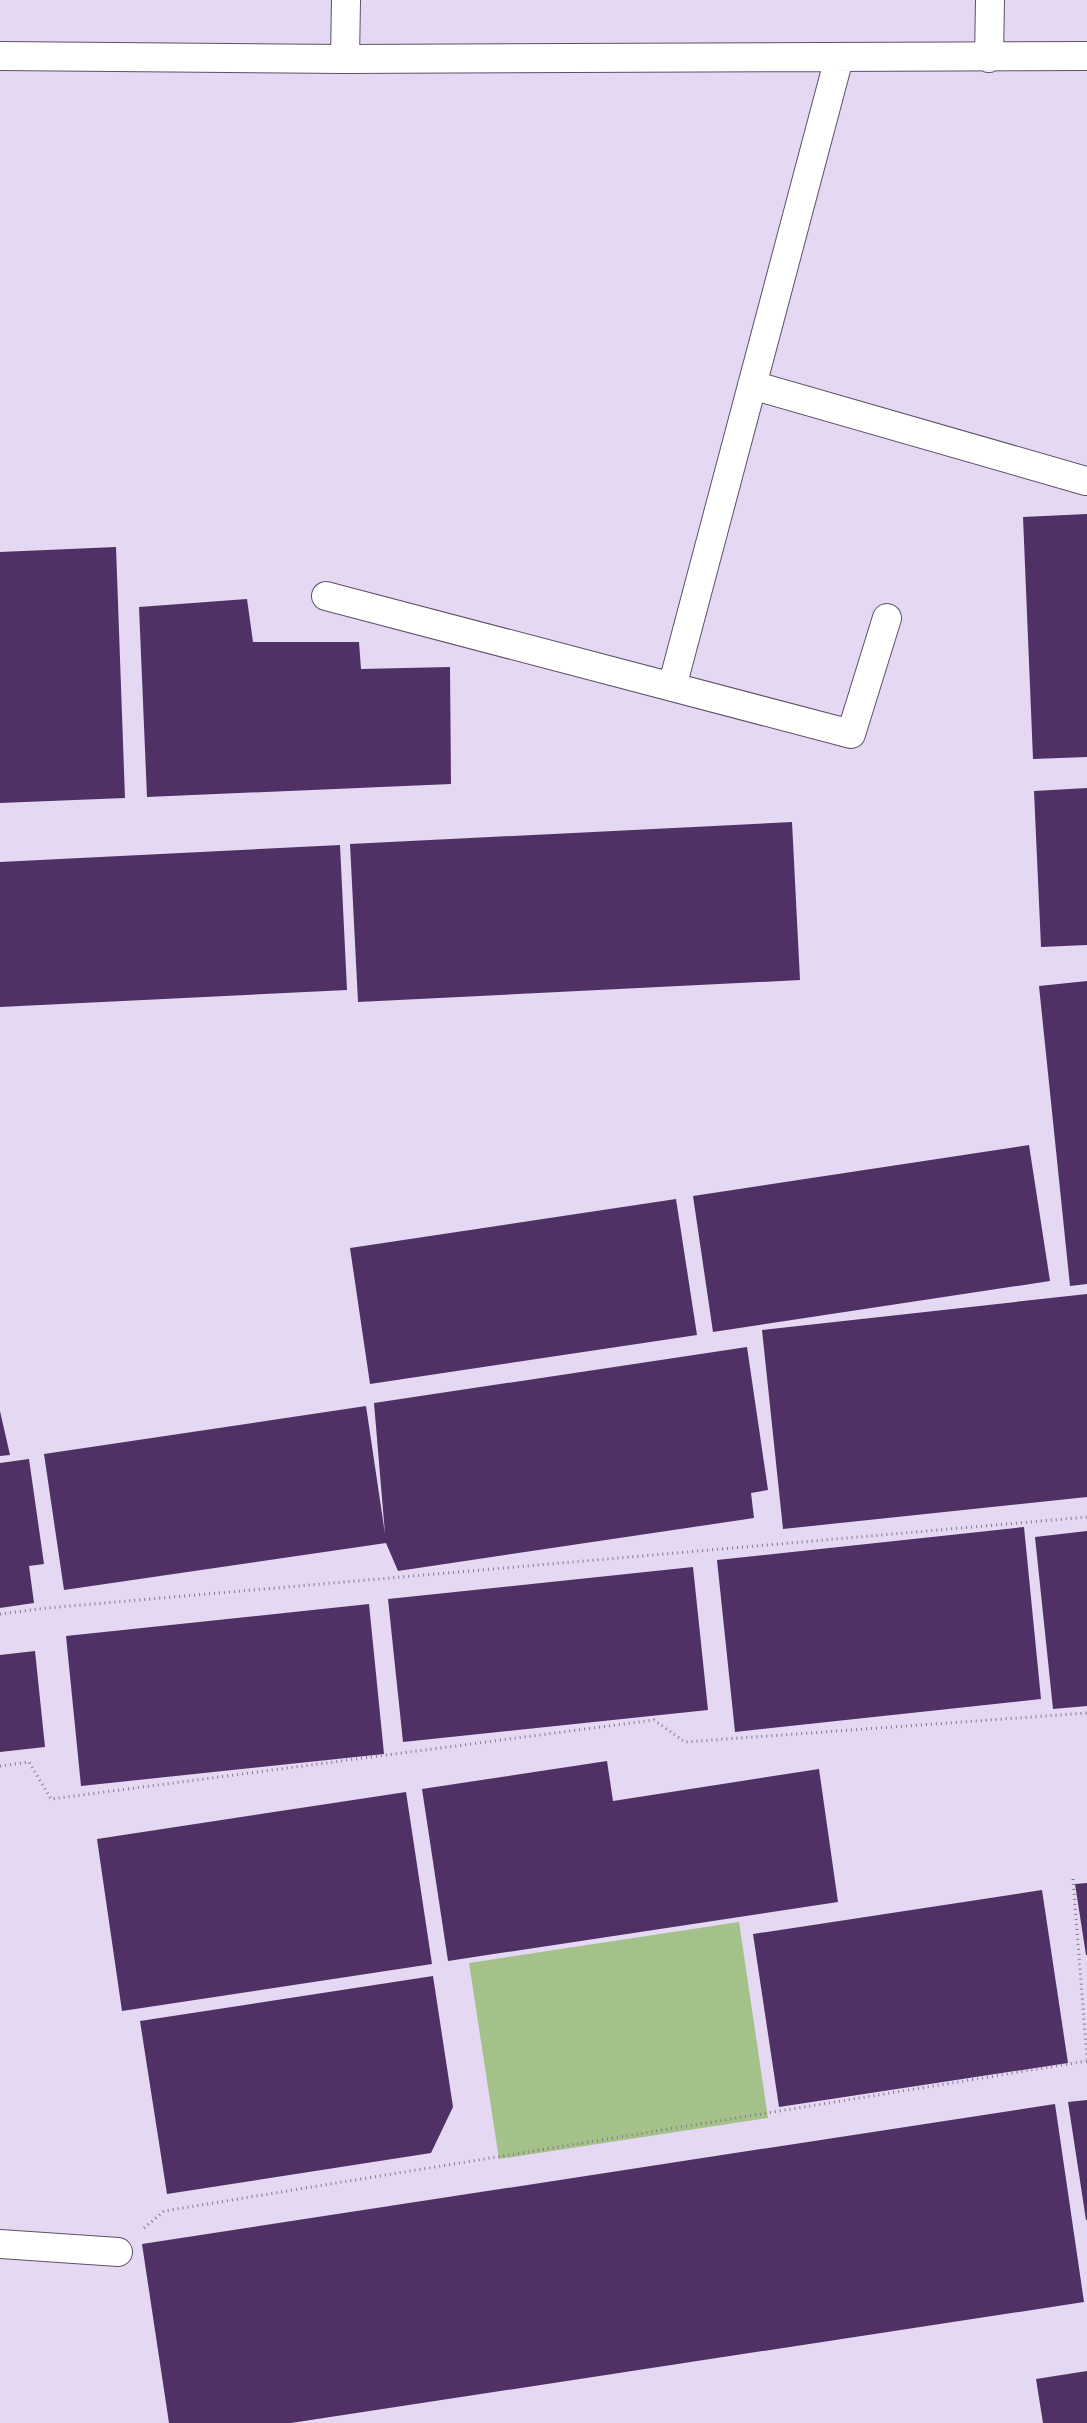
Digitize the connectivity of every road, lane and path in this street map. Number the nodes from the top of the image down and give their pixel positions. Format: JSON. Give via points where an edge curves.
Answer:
{"nodes":[{"id":1,"x":346,"y":0,"type":"edge"},
{"id":2,"x":990,"y":0,"type":"edge"},
{"id":3,"x":0,"y":56,"type":"edge"},
{"id":4,"x":1087,"y":56,"type":"edge"},
{"id":5,"x":839,"y":58,"type":"junction"},
{"id":6,"x":989,"y":58,"type":"junction"},
{"id":7,"x":345,"y":59,"type":"junction"},
{"id":8,"x":752,"y":385,"type":"junction"},
{"id":9,"x":1086,"y":481,"type":"edge"},
{"id":10,"x":326,"y":596,"type":"dead end"},
{"id":11,"x":887,"y":618,"type":"dead end"},
{"id":12,"x":672,"y":687,"type":"junction"},
{"id":13,"x":1087,"y":1517,"type":"edge"},
{"id":14,"x":0,"y":1614,"type":"edge"},
{"id":15,"x":1087,"y":1713,"type":"edge"},
{"id":16,"x":0,"y":1766,"type":"edge"},
{"id":17,"x":1073,"y":1879,"type":"dead end"},
{"id":18,"x":1087,"y":2060,"type":"edge"},
{"id":19,"x":0,"y":2244,"type":"edge"},
{"id":20,"x":118,"y":2252,"type":"joint"}],
"edges":[{"from":1,"to":7,"type":"street"},
{"from":2,"to":6,"type":"street"},
{"from":3,"to":7,"type":"street"},
{"from":4,"to":6,"type":"street"},
{"from":5,"to":6,"type":"street"},
{"from":5,"to":7,"type":"street"},
{"from":5,"to":8,"type":"street"},
{"from":8,"to":9,"type":"street"},
{"from":8,"to":12,"type":"street"},
{"from":10,"to":12,"type":"street"},
{"from":11,"to":12,"type":"street","via":[[851,734]]},
{"from":13,"to":14,"type":"path"},
{"from":15,"to":16,"type":"path","via":[[685,1742],[654,1720],[51,1800],[30,1762]]},
{"from":17,"to":18,"type":"path"},
{"from":18,"to":20,"type":"path","via":[[164,2211]]},
{"from":19,"to":20,"type":"street"}]}
